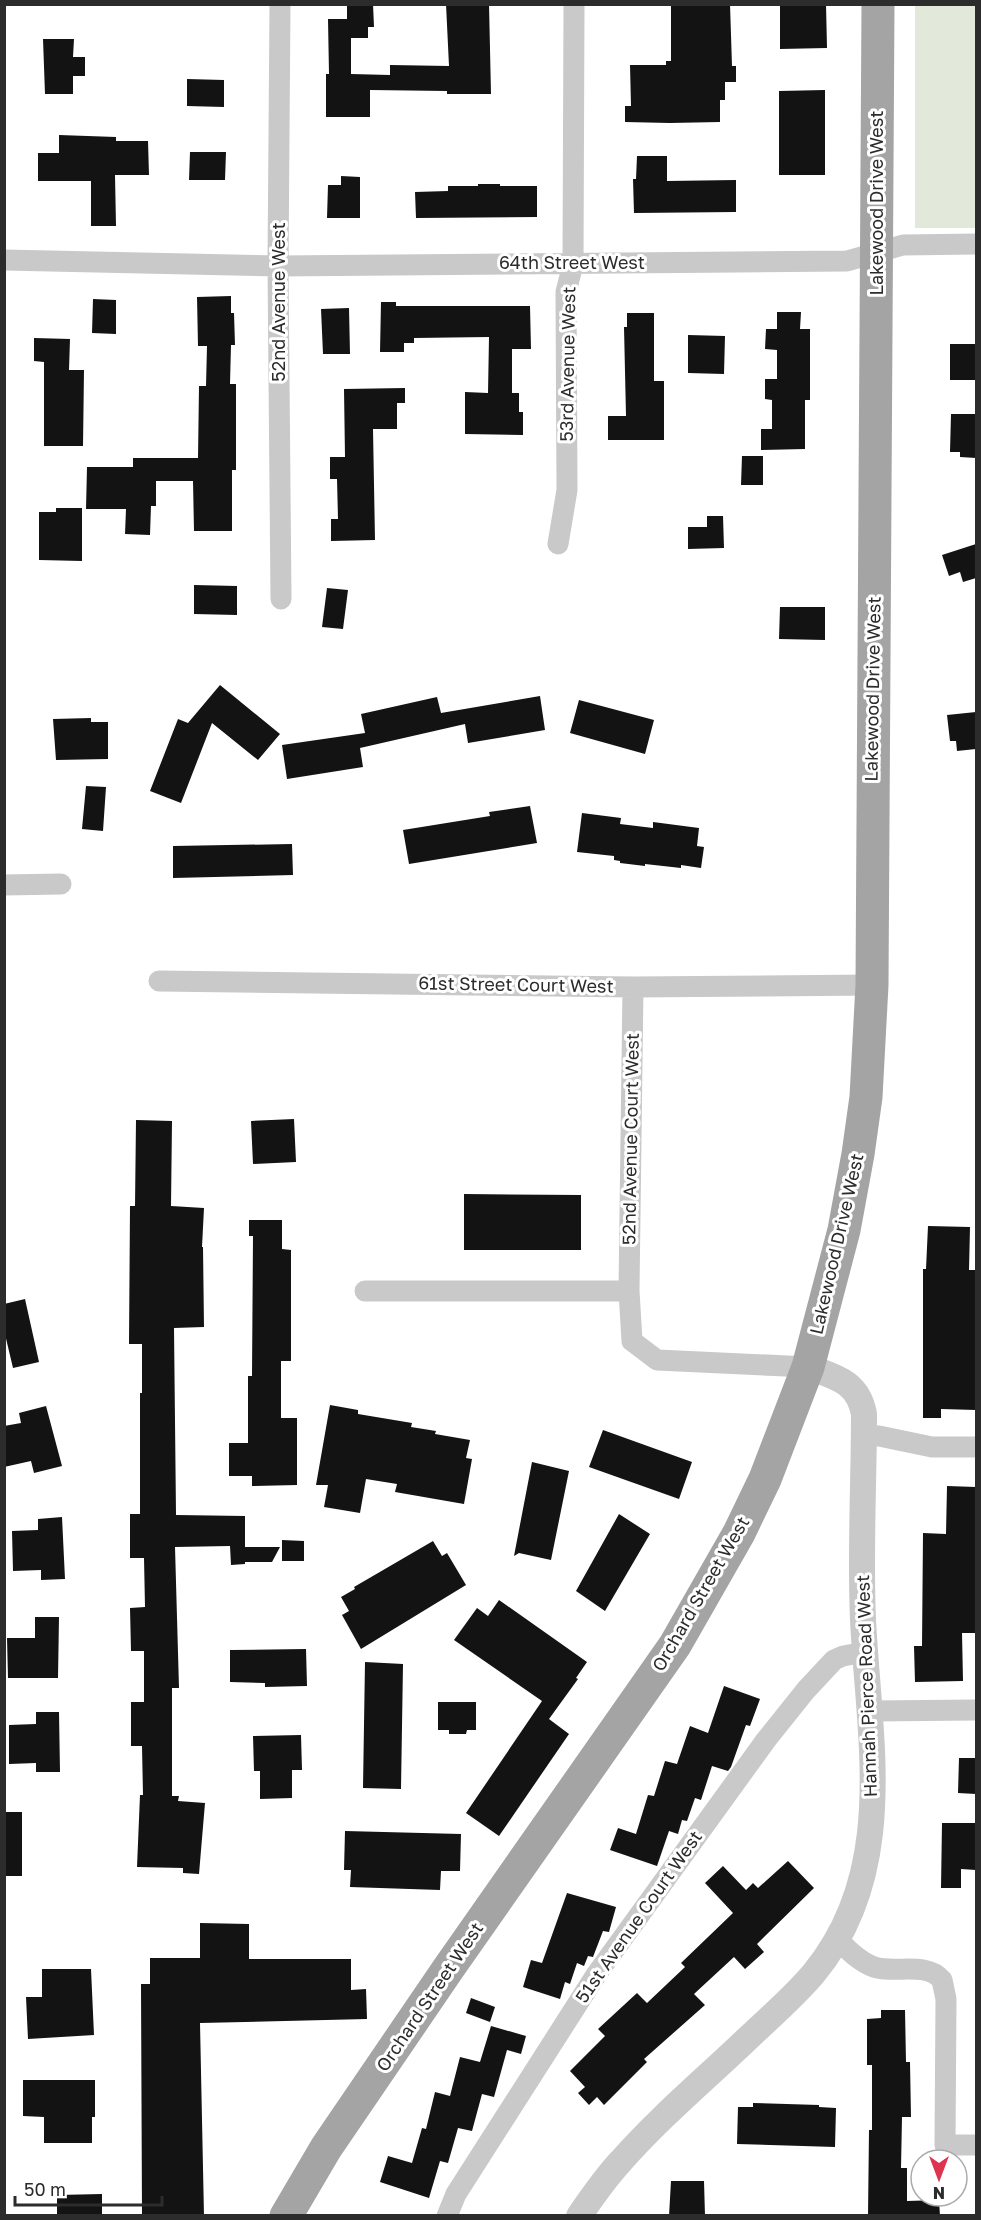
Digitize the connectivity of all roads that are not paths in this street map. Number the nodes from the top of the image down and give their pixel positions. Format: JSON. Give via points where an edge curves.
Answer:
{"nodes":[{"id":1,"x":280,"y":4,"type":"edge"},
{"id":2,"x":574,"y":4,"type":"edge"},
{"id":3,"x":878,"y":4,"type":"edge"},
{"id":4,"x":976,"y":244,"type":"edge"},
{"id":5,"x":877,"y":253,"type":"junction"},
{"id":6,"x":4,"y":260,"type":"edge"},
{"id":7,"x":573,"y":264,"type":"junction"},
{"id":8,"x":278,"y":266,"type":"junction"},
{"id":9,"x":558,"y":544,"type":"dead end"},
{"id":10,"x":281,"y":598,"type":"dead end"},
{"id":11,"x":61,"y":884,"type":"dead end"},
{"id":12,"x":4,"y":885,"type":"edge"},
{"id":13,"x":159,"y":981,"type":"dead end"},
{"id":14,"x":872,"y":985,"type":"junction"},
{"id":15,"x":633,"y":987,"type":"junction"},
{"id":16,"x":365,"y":1291,"type":"dead end"},
{"id":17,"x":629,"y":1291,"type":"junction"},
{"id":18,"x":808,"y":1367,"type":"junction"},
{"id":19,"x":864,"y":1435,"type":"junction"},
{"id":20,"x":976,"y":1447,"type":"edge"},
{"id":21,"x":865,"y":1652,"type":"junction"},
{"id":22,"x":976,"y":1710,"type":"edge"},
{"id":23,"x":871,"y":1711,"type":"junction"},
{"id":24,"x":837,"y":1939,"type":"junction"},
{"id":25,"x":976,"y":2145,"type":"edge"},
{"id":26,"x":286,"y":2216,"type":"edge"},
{"id":27,"x":447,"y":2216,"type":"edge"},
{"id":28,"x":579,"y":2216,"type":"edge"}],
"edges":[{"from":1,"to":8,"type":"street","name":"52nd Avenue West"},
{"from":2,"to":7,"type":"street","name":"53rd Avenue West"},
{"from":3,"to":5,"type":"main road","name":"Lakewood Drive West"},
{"from":4,"to":5,"type":"street","name":"64th Street West","via":[[903,245]]},
{"from":5,"to":7,"type":"street","name":"64th Street West","via":[[847,261]]},
{"from":5,"to":14,"type":"main road","name":"Lakewood Drive West"},
{"from":6,"to":8,"type":"street","name":"64th Street West"},
{"from":7,"to":8,"type":"street","name":"64th Street West"},
{"from":7,"to":9,"type":"street","name":"53rd Avenue West","via":[[566,292],[567,490]]},
{"from":8,"to":10,"type":"street","name":"52nd Avenue West"},
{"from":11,"to":12,"type":"street"},
{"from":13,"to":15,"type":"street","name":"61st Street Court West"},
{"from":14,"to":15,"type":"street","name":"61st Street Court West"},
{"from":14,"to":18,"type":"main road","name":"Lakewood Drive West","via":[[866,1097],[858,1154],[844,1230]]},
{"from":15,"to":17,"type":"street","name":"52nd Avenue Court West"},
{"from":16,"to":17,"type":"street"},
{"from":17,"to":18,"type":"street","via":[[632,1341],[657,1360]]},
{"from":18,"to":19,"type":"street","name":"Hannah Pierce Road West","via":[[840,1379],[856,1391],[862,1405]]},
{"from":18,"to":26,"type":"main road","name":"Orchard Street West","via":[[744,1522],[675,1645],[326,2148]]},
{"from":19,"to":20,"type":"street","via":[[933,1447]]},
{"from":19,"to":21,"type":"street","name":"Hannah Pierce Road West"},
{"from":21,"to":23,"type":"street","name":"Hannah Pierce Road West"},
{"from":21,"to":27,"type":"street","name":"51st Avenue Court West","via":[[834,1660],[766,1740],[596,1975],[456,2194]]},
{"from":22,"to":23,"type":"street"},
{"from":23,"to":24,"type":"street","name":"Hannah Pierce Road West","via":[[870,1846],[853,1905]]},
{"from":24,"to":25,"type":"street","via":[[871,1966],[927,1971],[942,1980],[946,1999],[945,2145]]},
{"from":24,"to":28,"type":"street","name":"Hannah Pierce Road West","via":[[803,1985],[638,2143]]}]}
